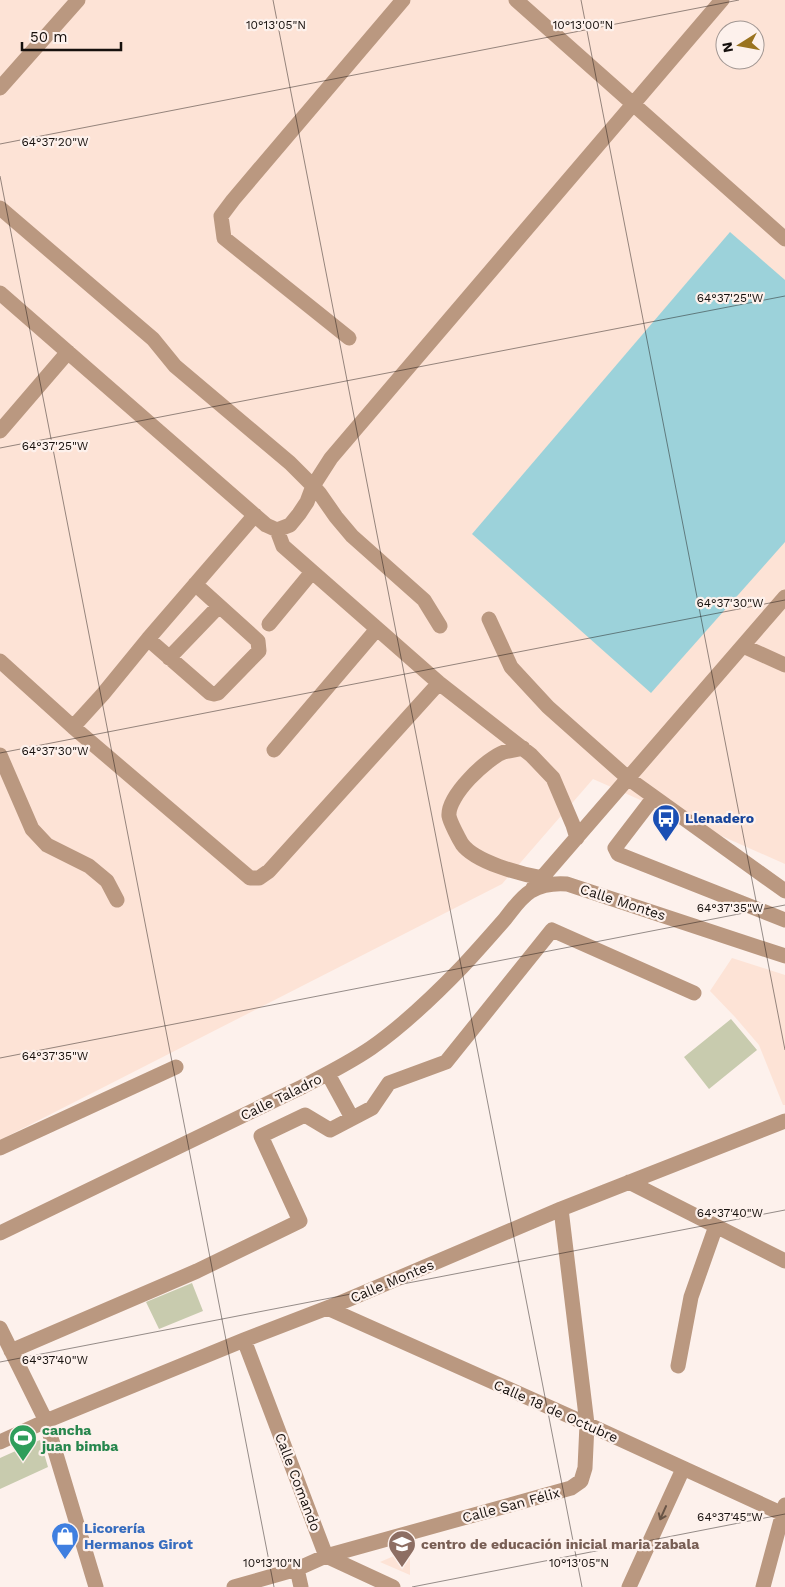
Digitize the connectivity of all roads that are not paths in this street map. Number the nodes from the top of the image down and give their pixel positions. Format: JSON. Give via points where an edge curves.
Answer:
{"nodes":[{"id":1,"x":78,"y":0,"type":"edge"},
{"id":2,"x":403,"y":0,"type":"edge"},
{"id":3,"x":516,"y":0,"type":"edge"},
{"id":4,"x":722,"y":0,"type":"edge"},
{"id":5,"x":0,"y":88,"type":"edge"},
{"id":6,"x":633,"y":104,"type":"junction"},
{"id":7,"x":0,"y":208,"type":"edge"},
{"id":8,"x":785,"y":238,"type":"edge"},
{"id":9,"x":0,"y":293,"type":"edge"},
{"id":10,"x":350,"y":338,"type":"dead end"},
{"id":11,"x":68,"y":352,"type":"junction"},
{"id":12,"x":0,"y":431,"type":"edge"},
{"id":13,"x":313,"y":486,"type":"junction"},
{"id":14,"x":255,"y":515,"type":"junction"},
{"id":15,"x":277,"y":530,"type":"junction"},
{"id":16,"x":312,"y":572,"type":"junction"},
{"id":17,"x":195,"y":584,"type":"junction"},
{"id":18,"x":785,"y":597,"type":"edge"},
{"id":19,"x":219,"y":606,"type":"junction"},
{"id":20,"x":489,"y":620,"type":"dead end"},
{"id":21,"x":269,"y":624,"type":"dead end"},
{"id":22,"x":440,"y":626,"type":"dead end"},
{"id":23,"x":377,"y":629,"type":"junction"},
{"id":24,"x":148,"y":639,"type":"junction"},
{"id":25,"x":743,"y":646,"type":"junction"},
{"id":26,"x":170,"y":658,"type":"junction"},
{"id":27,"x":782,"y":659,"type":"edge"},
{"id":28,"x":0,"y":661,"type":"edge"},
{"id":29,"x":439,"y":683,"type":"junction"},
{"id":30,"x":73,"y":727,"type":"junction"},
{"id":31,"x":523,"y":748,"type":"junction"},
{"id":32,"x":274,"y":750,"type":"dead end"},
{"id":33,"x":0,"y":755,"type":"edge"},
{"id":34,"x":629,"y":779,"type":"junction"},
{"id":35,"x":654,"y":797,"type":"junction"},
{"id":36,"x":577,"y":838,"type":"junction"},
{"id":37,"x":542,"y":878,"type":"junction"},
{"id":38,"x":785,"y":891,"type":"edge"},
{"id":39,"x":525,"y":896,"type":"junction"},
{"id":40,"x":117,"y":900,"type":"dead end"},
{"id":41,"x":785,"y":920,"type":"edge"},
{"id":42,"x":785,"y":956,"type":"edge"},
{"id":43,"x":694,"y":993,"type":"dead end"},
{"id":44,"x":176,"y":1067,"type":"dead end"},
{"id":45,"x":328,"y":1074,"type":"junction"},
{"id":46,"x":352,"y":1118,"type":"junction"},
{"id":47,"x":785,"y":1121,"type":"edge"},
{"id":48,"x":0,"y":1148,"type":"edge"},
{"id":49,"x":629,"y":1182,"type":"junction"},
{"id":50,"x":561,"y":1208,"type":"junction"},
{"id":51,"x":716,"y":1226,"type":"junction"},
{"id":52,"x":0,"y":1233,"type":"edge"},
{"id":53,"x":785,"y":1261,"type":"edge"},
{"id":54,"x":327,"y":1308,"type":"junction"},
{"id":55,"x":0,"y":1328,"type":"edge"},
{"id":56,"x":244,"y":1340,"type":"junction"},
{"id":57,"x":11,"y":1350,"type":"junction"},
{"id":58,"x":678,"y":1366,"type":"dead end"},
{"id":59,"x":46,"y":1421,"type":"junction"},
{"id":60,"x":587,"y":1424,"type":"junction"},
{"id":61,"x":0,"y":1442,"type":"edge"},
{"id":62,"x":683,"y":1469,"type":"junction"},
{"id":63,"x":784,"y":1512,"type":"edge"},
{"id":64,"x":326,"y":1556,"type":"junction"},
{"id":65,"x":297,"y":1569,"type":"junction"},
{"id":66,"x":96,"y":1587,"type":"edge"},
{"id":67,"x":234,"y":1587,"type":"edge"},
{"id":68,"x":301,"y":1587,"type":"edge"},
{"id":69,"x":393,"y":1587,"type":"edge"},
{"id":70,"x":629,"y":1587,"type":"edge"},
{"id":71,"x":763,"y":1587,"type":"edge"}],
"edges":[{"from":1,"to":5,"type":"street"},
{"from":2,"to":10,"type":"street","via":[[221,216],[224,238]]},
{"from":3,"to":6,"type":"street"},
{"from":4,"to":6,"type":"street"},
{"from":6,"to":8,"type":"street"},
{"from":6,"to":13,"type":"street","via":[[338,451]]},
{"from":7,"to":13,"type":"street","via":[[153,339],[174,366]]},
{"from":9,"to":11,"type":"street"},
{"from":11,"to":12,"type":"street"},
{"from":11,"to":14,"type":"street"},
{"from":13,"to":15,"type":"street","via":[[299,514],[290,525]]},
{"from":13,"to":22,"type":"street","via":[[352,536],[424,600]]},
{"from":14,"to":15,"type":"street"},
{"from":14,"to":17,"type":"street"},
{"from":15,"to":16,"type":"street","via":[[283,546]]},
{"from":16,"to":21,"type":"street"},
{"from":16,"to":23,"type":"street"},
{"from":17,"to":19,"type":"street"},
{"from":17,"to":24,"type":"street"},
{"from":18,"to":25,"type":"street"},
{"from":19,"to":26,"type":"street"},
{"from":19,"to":26,"type":"street","via":[[258,641],[259,651],[214,694]]},
{"from":20,"to":34,"type":"street","via":[[511,667],[548,707]]},
{"from":23,"to":29,"type":"street"},
{"from":23,"to":32,"type":"street"},
{"from":24,"to":26,"type":"street"},
{"from":24,"to":30,"type":"street"},
{"from":25,"to":27,"type":"street"},
{"from":25,"to":34,"type":"street"},
{"from":28,"to":30,"type":"street"},
{"from":29,"to":30,"type":"street","via":[[270,872],[259,878],[250,878],[242,872]]},
{"from":29,"to":31,"type":"street"},
{"from":31,"to":36,"type":"street","via":[[553,778]]},
{"from":31,"to":37,"type":"street","via":[[504,752],[466,782],[452,802],[449,816],[463,845],[483,860],[517,873]]},
{"from":33,"to":40,"type":"street","via":[[32,829],[47,844],[89,866],[107,881]]},
{"from":34,"to":35,"type":"street"},
{"from":34,"to":36,"type":"street"},
{"from":35,"to":38,"type":"street"},
{"from":35,"to":41,"type":"street","via":[[615,848],[618,854]]},
{"from":36,"to":37,"type":"street"},
{"from":37,"to":39,"type":"street","name":"Calle Taladro"},
{"from":39,"to":42,"type":"street","name":"Calle Montes","via":[[540,886],[554,882],[567,884]]},
{"from":39,"to":45,"type":"street","name":"Calle Taladro","via":[[474,954],[400,1026]]},
{"from":43,"to":46,"type":"street","via":[[552,930],[446,1062],[388,1083],[372,1108]]},
{"from":44,"to":48,"type":"street"},
{"from":45,"to":46,"type":"street"},
{"from":45,"to":52,"type":"street","name":"Calle Taladro"},
{"from":46,"to":57,"type":"street","via":[[330,1130],[305,1115],[261,1136],[300,1221],[198,1271]]},
{"from":47,"to":49,"type":"street","name":"Calle Montes"},
{"from":49,"to":50,"type":"street","name":"Calle Montes"},
{"from":49,"to":51,"type":"street"},
{"from":50,"to":54,"type":"street","name":"Calle Montes"},
{"from":50,"to":60,"type":"street","name":"Calle San Félix"},
{"from":51,"to":53,"type":"street"},
{"from":51,"to":58,"type":"street","via":[[691,1297]]},
{"from":54,"to":56,"type":"street","name":"Calle Montes"},
{"from":54,"to":60,"type":"street","name":"Calle 18 de Octubre"},
{"from":55,"to":57,"type":"street"},
{"from":56,"to":59,"type":"street","name":"Calle Montes"},
{"from":56,"to":64,"type":"street","name":"Calle Comando"},
{"from":57,"to":59,"type":"street"},
{"from":59,"to":61,"type":"street","name":"Calle Montes"},
{"from":59,"to":66,"type":"street"},
{"from":60,"to":62,"type":"street","name":"Calle 18 de Octubre"},
{"from":60,"to":64,"type":"street","name":"Calle San Félix","via":[[585,1468],[581,1481],[571,1488]]},
{"from":62,"to":63,"type":"street","name":"Calle 18 de Octubre"},
{"from":62,"to":70,"type":"street","one_way":true},
{"from":63,"to":71,"type":"street"},
{"from":64,"to":65,"type":"street","name":"Calle San Félix"},
{"from":64,"to":69,"type":"street"},
{"from":65,"to":67,"type":"street","name":"Calle San Félix"},
{"from":65,"to":68,"type":"street"}]}
